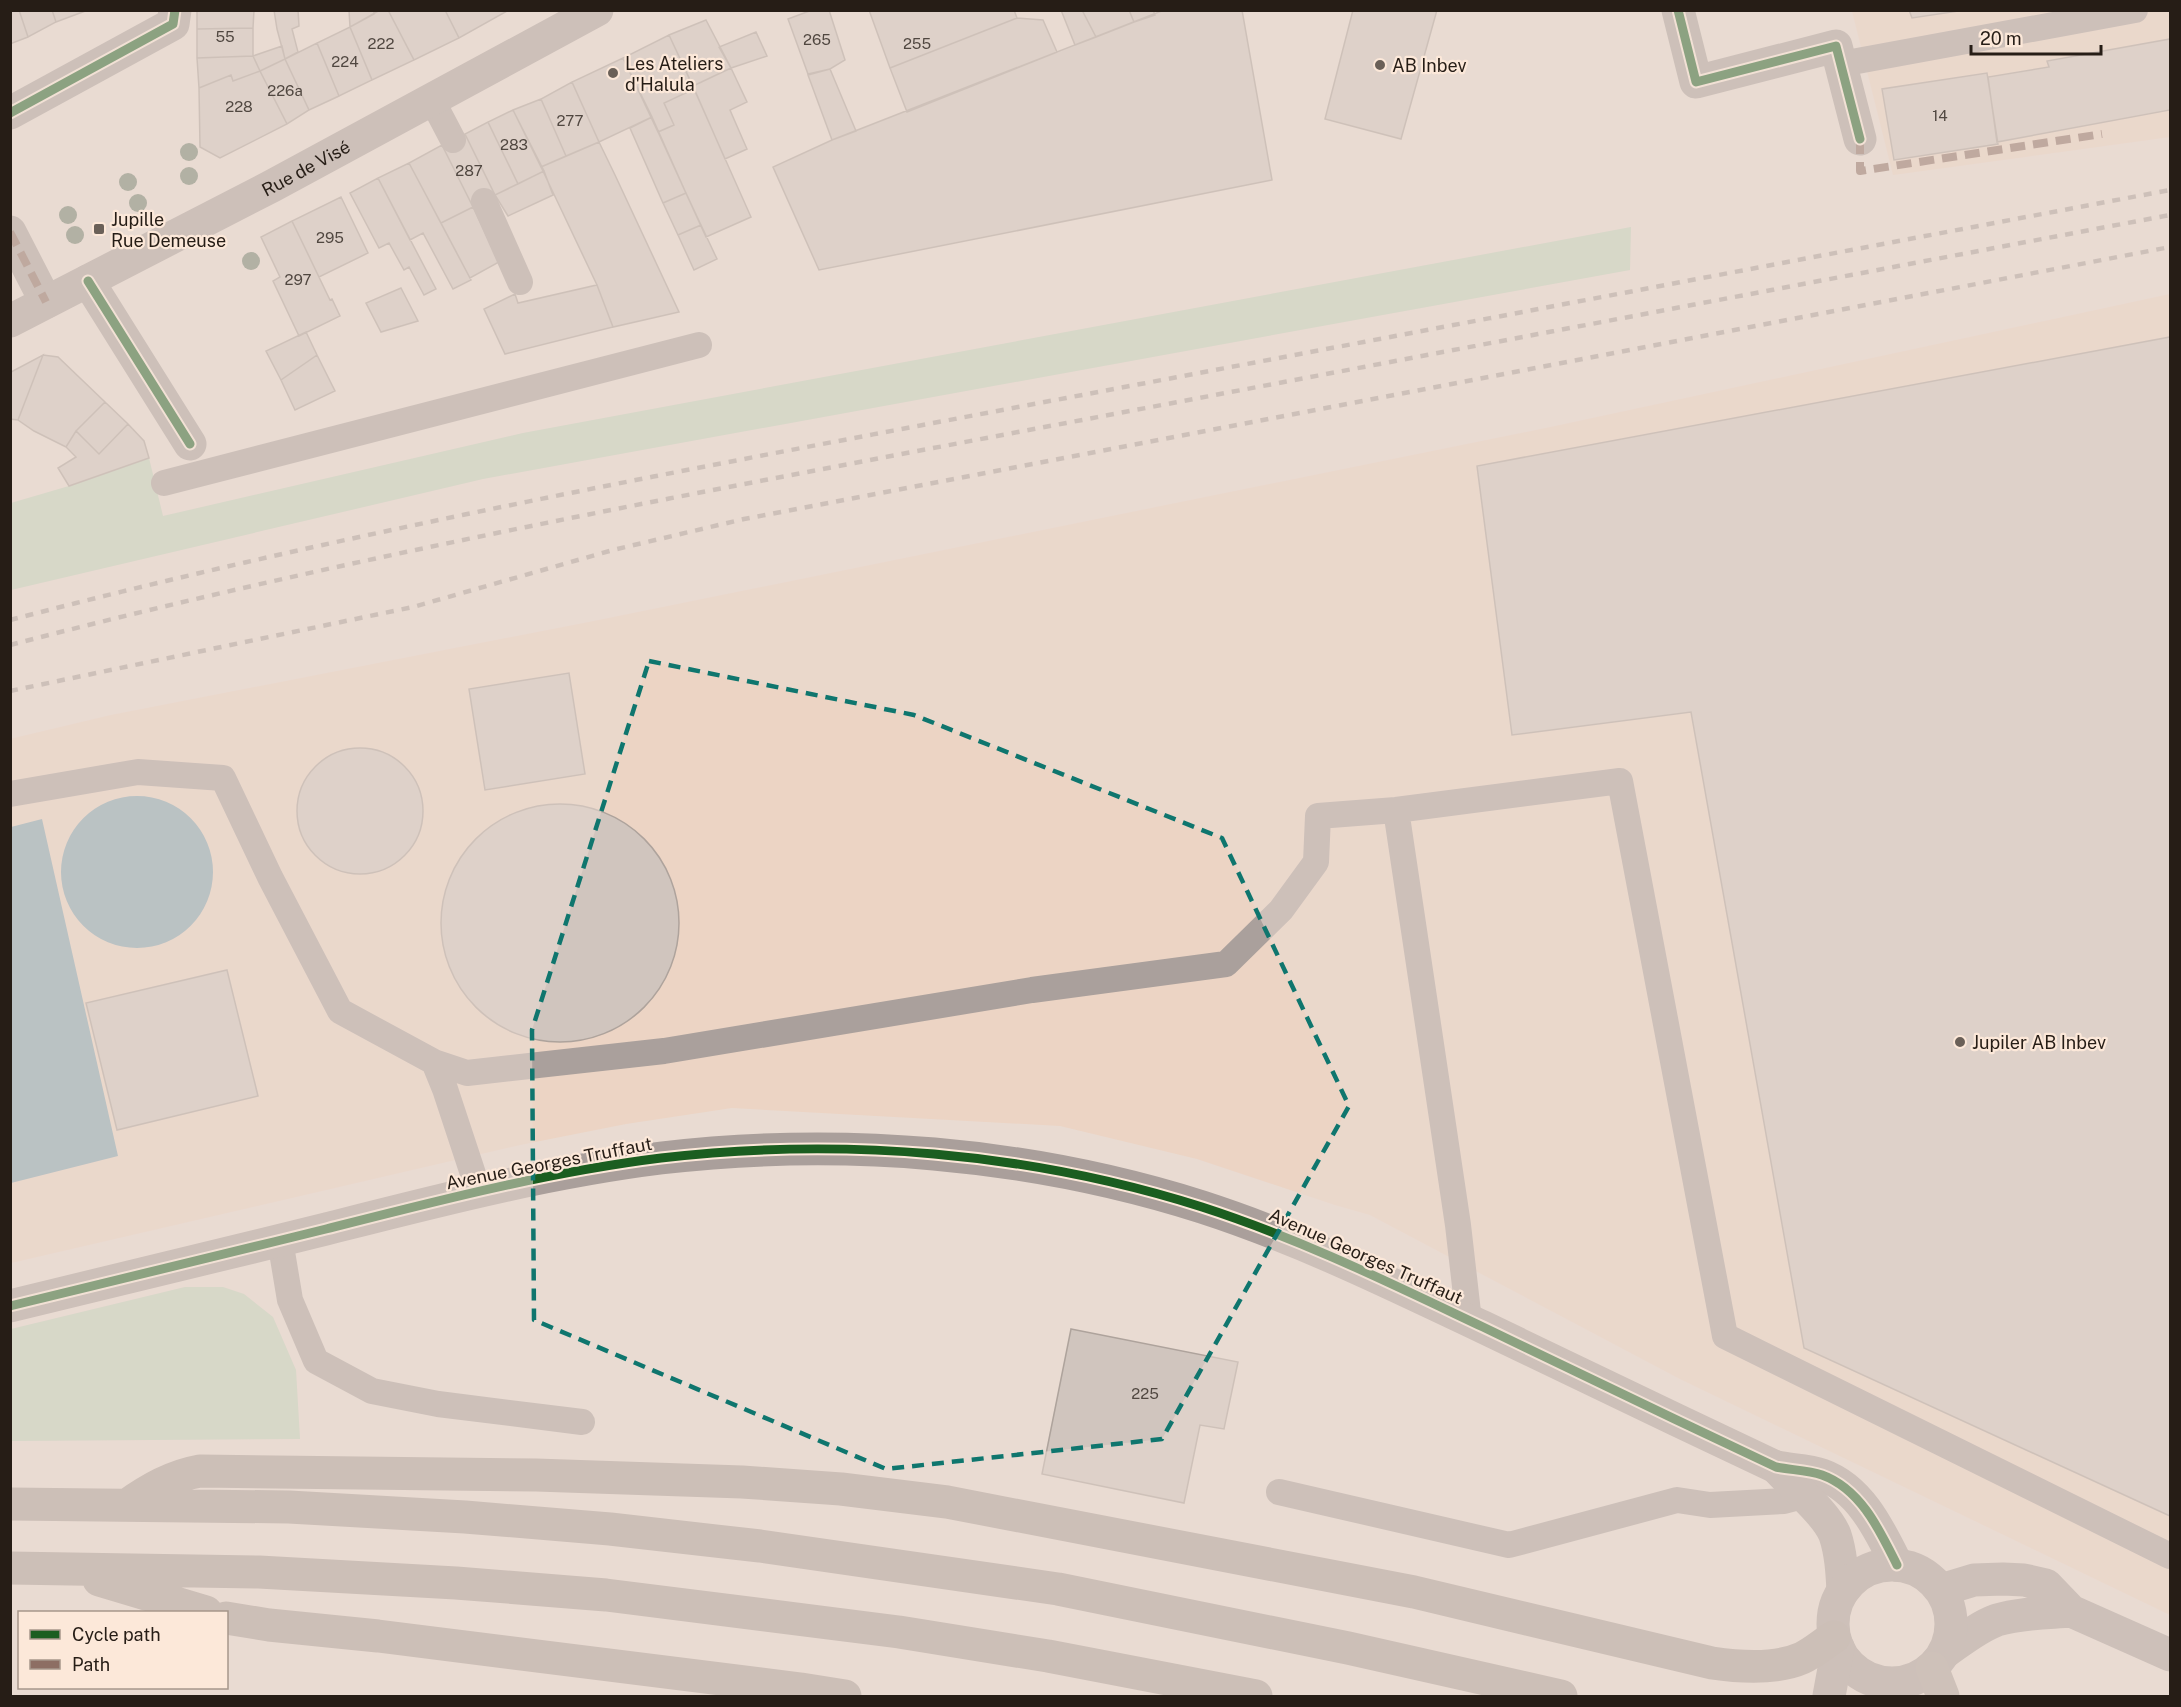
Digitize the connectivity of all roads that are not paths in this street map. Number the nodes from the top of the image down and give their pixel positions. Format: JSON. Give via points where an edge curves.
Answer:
{"nodes":[{"id":1,"x":1678,"y":10,"type":"edge"},
{"id":2,"x":2135,"y":10,"type":"edge"},
{"id":3,"x":594,"y":11,"type":"edge"},
{"id":4,"x":174,"y":17,"type":"edge"},
{"id":5,"x":1841,"y":64,"type":"junction"},
{"id":6,"x":432,"y":100,"type":"junction"},
{"id":7,"x":10,"y":113,"type":"edge"},
{"id":8,"x":1860,"y":139,"type":"dead end"},
{"id":9,"x":453,"y":140,"type":"dead end"},
{"id":10,"x":484,"y":201,"type":"dead end"},
{"id":11,"x":10,"y":232,"type":"edge"},
{"id":12,"x":88,"y":281,"type":"junction"},
{"id":13,"x":520,"y":282,"type":"dead end"},
{"id":14,"x":46,"y":302,"type":"junction"},
{"id":15,"x":10,"y":321,"type":"edge"},
{"id":16,"x":699,"y":345,"type":"dead end"},
{"id":17,"x":190,"y":444,"type":"dead end"},
{"id":18,"x":164,"y":483,"type":"dead end"},
{"id":19,"x":10,"y":794,"type":"edge"},
{"id":20,"x":1396,"y":810,"type":"junction"},
{"id":21,"x":434,"y":1062,"type":"junction"},
{"id":22,"x":479,"y":1192,"type":"junction"},
{"id":23,"x":280,"y":1240,"type":"junction"},
{"id":24,"x":10,"y":1306,"type":"edge"},
{"id":25,"x":1469,"y":1320,"type":"junction"},
{"id":26,"x":582,"y":1422,"type":"dead end"},
{"id":27,"x":1776,"y":1467,"type":"junction"},
{"id":28,"x":1279,"y":1492,"type":"dead end"},
{"id":29,"x":1803,"y":1496,"type":"junction"},
{"id":30,"x":10,"y":1504,"type":"edge"},
{"id":31,"x":127,"y":1505,"type":"junction"},
{"id":32,"x":2170,"y":1556,"type":"edge"},
{"id":33,"x":1897,"y":1565,"type":"junction"},
{"id":34,"x":10,"y":1568,"type":"edge"},
{"id":35,"x":63,"y":1569,"type":"junction"},
{"id":36,"x":1941,"y":1590,"type":"junction"},
{"id":37,"x":1843,"y":1591,"type":"junction"},
{"id":38,"x":203,"y":1611,"type":"edge"},
{"id":39,"x":2071,"y":1611,"type":"junction"},
{"id":40,"x":228,"y":1618,"type":"edge"},
{"id":41,"x":1836,"y":1642,"type":"junction"},
{"id":42,"x":2170,"y":1655,"type":"edge"},
{"id":43,"x":1925,"y":1679,"type":"edge"},
{"id":44,"x":844,"y":1696,"type":"edge"},
{"id":45,"x":1256,"y":1696,"type":"edge"},
{"id":46,"x":1562,"y":1696,"type":"edge"},
{"id":47,"x":1829,"y":1696,"type":"edge"}],
"edges":[{"from":1,"to":5,"type":"street","via":[[1696,82],[1836,46]]},
{"from":2,"to":5,"type":"lane"},
{"from":3,"to":6,"type":"street","name":"Rue de Visé"},
{"from":4,"to":7,"type":"street"},
{"from":5,"to":8,"type":"street"},
{"from":6,"to":9,"type":"lane"},
{"from":6,"to":12,"type":"street","name":"Rue de Visé"},
{"from":10,"to":13,"type":"lane"},
{"from":11,"to":14,"type":"street"},
{"from":12,"to":14,"type":"street","name":"Rue de Visé"},
{"from":12,"to":17,"type":"street"},
{"from":14,"to":15,"type":"street","name":"Rue de Visé"},
{"from":16,"to":18,"type":"lane"},
{"from":19,"to":21,"type":"lane","via":[[138,772],[223,778],[340,1011]]},
{"from":20,"to":21,"type":"lane","via":[[1318,816],[1316,862],[1281,910],[1226,964],[1032,990],[664,1051],[467,1073]]},
{"from":20,"to":25,"type":"lane"},
{"from":20,"to":32,"type":"lane","via":[[1620,781],[1725,1336]]},
{"from":21,"to":22,"type":"lane"},
{"from":22,"to":23,"type":"street","name":"Avenue Georges Truffaut"},
{"from":22,"to":25,"type":"street","name":"Avenue Georges Truffaut","via":[[661,1158],[753,1151],[909,1151],[982,1160],[1061,1172],[1198,1206],[1319,1249]]},
{"from":23,"to":24,"type":"street","name":"Avenue Georges Truffaut"},
{"from":23,"to":26,"type":"lane","via":[[290,1300],[316,1362],[372,1391],[438,1404]]},
{"from":25,"to":27,"type":"street","name":"Avenue Georges Truffaut"},
{"from":27,"to":29,"type":"street","name":"Avenue Georges Truffaut"},
{"from":27,"to":33,"type":"street","name":"Avenue Georges Truffaut","via":[[1821,1474],[1845,1488],[1862,1504]]},
{"from":28,"to":29,"type":"lane","via":[[1509,1545],[1677,1500],[1710,1505],[1784,1501]]},
{"from":29,"to":37,"type":"street","name":"Avenue Georges Truffaut","via":[[1834,1532]]},
{"from":30,"to":31,"type":"highway"},
{"from":31,"to":41,"type":"highway","via":[[153,1487],[200,1471],[558,1476],[841,1489],[959,1504],[1402,1590],[1712,1663],[1746,1667],[1785,1663]]},
{"from":31,"to":46,"type":"highway","via":[[290,1507],[465,1517],[760,1546],[1058,1589]]},
{"from":33,"to":36,"type":"street","via":[[1918,1571]]},
{"from":33,"to":37,"type":"street","via":[[1878,1567],[1857,1576]]},
{"from":34,"to":35,"type":"highway"},
{"from":35,"to":38,"type":"highway"},
{"from":35,"to":45,"type":"highway","via":[[259,1572],[456,1582],[606,1595],[899,1632]]},
{"from":36,"to":39,"type":"street","via":[[1974,1580],[2024,1580],[2046,1585]]},
{"from":36,"to":43,"type":"street","via":[[1951,1615],[1950,1634]]},
{"from":37,"to":41,"type":"street","via":[[1834,1614]]},
{"from":39,"to":42,"type":"street"},
{"from":39,"to":43,"type":"street","via":[[2017,1615],[1995,1621],[1972,1632]]},
{"from":40,"to":44,"type":"highway"},
{"from":41,"to":43,"type":"street","via":[[1843,1658],[1866,1677],[1885,1683]]},
{"from":41,"to":47,"type":"street"}]}
